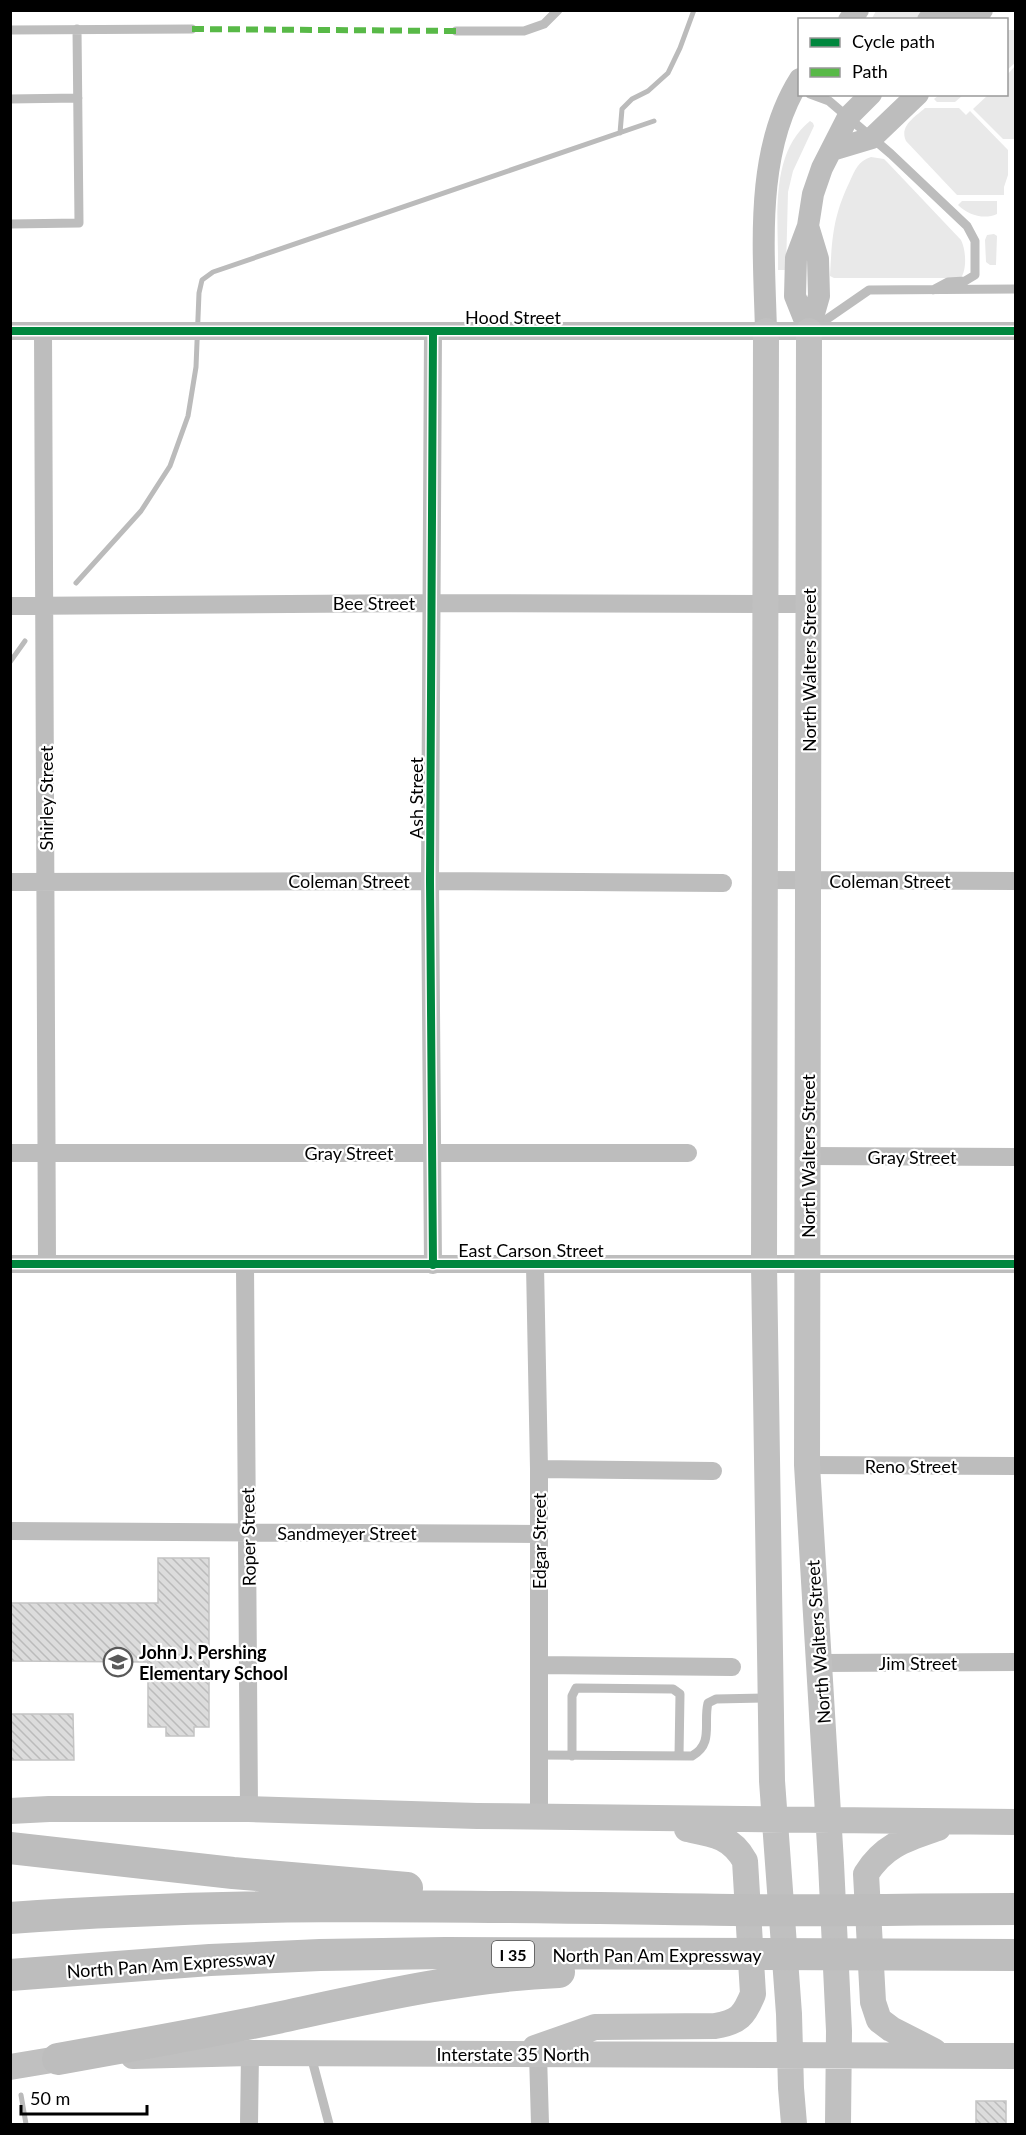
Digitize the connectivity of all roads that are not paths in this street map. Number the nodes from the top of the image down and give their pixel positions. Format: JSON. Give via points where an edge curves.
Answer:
{"nodes":[{"id":1,"x":558,"y":10,"type":"edge"},
{"id":2,"x":77,"y":29,"type":"junction"},
{"id":3,"x":192,"y":29,"type":"dead end"},
{"id":4,"x":10,"y":30,"type":"edge"},
{"id":5,"x":456,"y":31,"type":"dead end"},
{"id":6,"x":798,"y":94,"type":"edge"},
{"id":7,"x":816,"y":96,"type":"edge"},
{"id":8,"x":868,"y":96,"type":"edge"},
{"id":9,"x":891,"y":96,"type":"edge"},
{"id":10,"x":910,"y":96,"type":"edge"},
{"id":11,"x":78,"y":98,"type":"junction"},
{"id":12,"x":10,"y":99,"type":"edge"},
{"id":13,"x":847,"y":112,"type":"edge"},
{"id":14,"x":832,"y":150,"type":"junction"},
{"id":15,"x":10,"y":224,"type":"edge"},
{"id":16,"x":1016,"y":289,"type":"edge"},
{"id":17,"x":933,"y":290,"type":"junction"},
{"id":18,"x":10,"y":331,"type":"edge"},
{"id":19,"x":43,"y":331,"type":"junction"},
{"id":20,"x":766,"y":331,"type":"junction"},
{"id":21,"x":809,"y":331,"type":"junction"},
{"id":22,"x":1016,"y":331,"type":"edge"},
{"id":23,"x":433,"y":332,"type":"junction"},
{"id":24,"x":432,"y":603,"type":"junction"},
{"id":25,"x":766,"y":603,"type":"junction"},
{"id":26,"x":808,"y":604,"type":"junction"},
{"id":27,"x":10,"y":606,"type":"edge"},
{"id":28,"x":45,"y":606,"type":"junction"},
{"id":29,"x":764,"y":880,"type":"junction"},
{"id":30,"x":808,"y":880,"type":"junction"},
{"id":31,"x":430,"y":881,"type":"junction"},
{"id":32,"x":1016,"y":881,"type":"edge"},
{"id":33,"x":10,"y":882,"type":"edge"},
{"id":34,"x":46,"y":882,"type":"junction"},
{"id":35,"x":723,"y":883,"type":"dead end"},
{"id":36,"x":10,"y":1153,"type":"edge"},
{"id":37,"x":48,"y":1153,"type":"junction"},
{"id":38,"x":432,"y":1154,"type":"junction"},
{"id":39,"x":688,"y":1154,"type":"dead end"},
{"id":40,"x":808,"y":1156,"type":"junction"},
{"id":41,"x":1016,"y":1157,"type":"edge"},
{"id":42,"x":10,"y":1264,"type":"edge"},
{"id":43,"x":47,"y":1264,"type":"junction"},
{"id":44,"x":1016,"y":1264,"type":"edge"},
{"id":45,"x":245,"y":1265,"type":"junction"},
{"id":46,"x":433,"y":1265,"type":"junction"},
{"id":47,"x":536,"y":1265,"type":"junction"},
{"id":48,"x":764,"y":1265,"type":"junction"},
{"id":49,"x":807,"y":1265,"type":"junction"},
{"id":50,"x":807,"y":1465,"type":"junction"},
{"id":51,"x":1016,"y":1466,"type":"edge"},
{"id":52,"x":539,"y":1469,"type":"junction"},
{"id":53,"x":713,"y":1471,"type":"dead end"},
{"id":54,"x":10,"y":1532,"type":"edge"},
{"id":55,"x":248,"y":1532,"type":"junction"},
{"id":56,"x":539,"y":1534,"type":"junction"},
{"id":57,"x":1016,"y":1662,"type":"edge"},
{"id":58,"x":820,"y":1663,"type":"junction"},
{"id":59,"x":539,"y":1665,"type":"junction"},
{"id":60,"x":732,"y":1667,"type":"dead end"},
{"id":61,"x":771,"y":1698,"type":"junction"},
{"id":62,"x":540,"y":1755,"type":"junction"},
{"id":63,"x":572,"y":1756,"type":"junction"},
{"id":64,"x":679,"y":1756,"type":"junction"},
{"id":65,"x":249,"y":1809,"type":"junction"},
{"id":66,"x":10,"y":1811,"type":"edge"},
{"id":67,"x":539,"y":1817,"type":"junction"},
{"id":68,"x":634,"y":1818,"type":"junction"},
{"id":69,"x":956,"y":1822,"type":"junction"},
{"id":70,"x":1016,"y":1822,"type":"edge"},
{"id":71,"x":829,"y":1829,"type":"junction"},
{"id":72,"x":776,"y":1830,"type":"junction"},
{"id":73,"x":10,"y":1848,"type":"edge"},
{"id":74,"x":1016,"y":1909,"type":"edge"},
{"id":75,"x":737,"y":1910,"type":"junction"},
{"id":76,"x":10,"y":1918,"type":"edge"},
{"id":77,"x":1016,"y":1955,"type":"edge"},
{"id":78,"x":732,"y":1956,"type":"junction"},
{"id":79,"x":10,"y":1975,"type":"edge"},
{"id":80,"x":789,"y":2043,"type":"junction"},
{"id":81,"x":839,"y":2043,"type":"junction"},
{"id":82,"x":250,"y":2054,"type":"junction"},
{"id":83,"x":310,"y":2054,"type":"junction"},
{"id":84,"x":528,"y":2054,"type":"junction"},
{"id":85,"x":943,"y":2055,"type":"junction"},
{"id":86,"x":1016,"y":2056,"type":"edge"},
{"id":87,"x":58,"y":2059,"type":"junction"},
{"id":88,"x":10,"y":2067,"type":"edge"},
{"id":89,"x":249,"y":2124,"type":"edge"},
{"id":90,"x":329,"y":2124,"type":"edge"},
{"id":91,"x":540,"y":2124,"type":"edge"},
{"id":92,"x":794,"y":2124,"type":"edge"},
{"id":93,"x":838,"y":2124,"type":"edge"}],
"edges":[{"from":1,"to":5,"type":"lane","via":[[544,24],[525,31]]},
{"from":2,"to":3,"type":"lane"},
{"from":2,"to":4,"type":"lane"},
{"from":2,"to":11,"type":"lane"},
{"from":6,"to":20,"type":"street","via":[[773,141],[767,178]]},
{"from":7,"to":13,"type":"lane"},
{"from":8,"to":13,"type":"street"},
{"from":9,"to":13,"type":"street"},
{"from":10,"to":13,"type":"street"},
{"from":11,"to":12,"type":"lane"},
{"from":11,"to":15,"type":"lane","via":[[79,223]]},
{"from":13,"to":14,"type":"street"},
{"from":13,"to":14,"type":"street"},
{"from":13,"to":17,"type":"lane","via":[[968,226],[975,241],[975,275]]},
{"from":14,"to":21,"type":"street","via":[[813,194],[808,226],[796,258],[795,296]]},
{"from":16,"to":17,"type":"lane"},
{"from":17,"to":21,"type":"lane","via":[[869,290]]},
{"from":18,"to":19,"type":"street","name":"Hood Street"},
{"from":19,"to":23,"type":"street","name":"Hood Street"},
{"from":19,"to":28,"type":"street","name":"Shirley Street"},
{"from":20,"to":21,"type":"street","name":"Hood Street"},
{"from":20,"to":23,"type":"street","name":"Hood Street"},
{"from":20,"to":25,"type":"main road"},
{"from":21,"to":22,"type":"street","name":"Hood Street"},
{"from":21,"to":26,"type":"main road","name":"North Walters Street"},
{"from":23,"to":24,"type":"street","name":"Ash Street"},
{"from":24,"to":25,"type":"street","name":"Bee Street"},
{"from":24,"to":28,"type":"street","name":"Bee Street"},
{"from":24,"to":31,"type":"street","name":"Ash Street"},
{"from":25,"to":26,"type":"street","name":"Bee Street"},
{"from":25,"to":29,"type":"main road"},
{"from":26,"to":30,"type":"main road","name":"North Walters Street"},
{"from":27,"to":28,"type":"street","name":"Bee Street"},
{"from":28,"to":34,"type":"street","name":"Shirley Street"},
{"from":29,"to":30,"type":"street","name":"Coleman Street"},
{"from":29,"to":48,"type":"main road"},
{"from":30,"to":32,"type":"street","name":"Coleman Street"},
{"from":30,"to":40,"type":"main road","name":"North Walters Street"},
{"from":31,"to":34,"type":"street","name":"Coleman Street"},
{"from":31,"to":35,"type":"street","name":"Coleman Street"},
{"from":31,"to":38,"type":"street","name":"Ash Street"},
{"from":33,"to":34,"type":"street","name":"Coleman Street"},
{"from":34,"to":37,"type":"street","name":"Shirley Street"},
{"from":36,"to":37,"type":"street","name":"Gray Street"},
{"from":37,"to":38,"type":"street","name":"Gray Street"},
{"from":37,"to":43,"type":"street","name":"Shirley Street"},
{"from":38,"to":39,"type":"street","name":"Gray Street"},
{"from":38,"to":46,"type":"street","name":"Ash Street"},
{"from":40,"to":41,"type":"street","name":"Gray Street"},
{"from":40,"to":49,"type":"main road","name":"North Walters Street"},
{"from":42,"to":43,"type":"street","name":"East Carson Street"},
{"from":43,"to":45,"type":"street","name":"East Carson Street"},
{"from":44,"to":49,"type":"street","name":"East Carson Street"},
{"from":45,"to":46,"type":"street","name":"East Carson Street"},
{"from":45,"to":55,"type":"street","name":"Roper Street"},
{"from":46,"to":47,"type":"street","name":"East Carson Street"},
{"from":47,"to":48,"type":"street","name":"East Carson Street"},
{"from":47,"to":52,"type":"street","name":"Edgar Street"},
{"from":48,"to":49,"type":"street","name":"East Carson Street"},
{"from":48,"to":61,"type":"main road"},
{"from":49,"to":50,"type":"main road","name":"North Walters Street"},
{"from":50,"to":51,"type":"street","name":"Reno Street"},
{"from":50,"to":58,"type":"main road","name":"North Walters Street"},
{"from":52,"to":53,"type":"street"},
{"from":52,"to":56,"type":"street","name":"Edgar Street"},
{"from":54,"to":55,"type":"street","name":"Sandmeyer Street"},
{"from":55,"to":56,"type":"street","name":"Sandmeyer Street"},
{"from":55,"to":65,"type":"street","name":"Roper Street"},
{"from":56,"to":59,"type":"street","name":"Edgar Street"},
{"from":57,"to":58,"type":"street","name":"Jim Street"},
{"from":58,"to":71,"type":"main road","name":"North Walters Street"},
{"from":59,"to":60,"type":"street"},
{"from":59,"to":62,"type":"street","name":"Edgar Street"},
{"from":61,"to":64,"type":"lane","via":[[716,1699],[708,1703],[706,1742],[692,1756]]},
{"from":61,"to":72,"type":"main road"},
{"from":62,"to":63,"type":"lane"},
{"from":62,"to":67,"type":"street","name":"Edgar Street"},
{"from":63,"to":64,"type":"lane"},
{"from":63,"to":64,"type":"lane","via":[[572,1696],[576,1688],[673,1689],[680,1694]]},
{"from":65,"to":66,"type":"main road"},
{"from":65,"to":67,"type":"main road"},
{"from":67,"to":68,"type":"main road"},
{"from":68,"to":72,"type":"main road"},
{"from":68,"to":84,"type":"main road","via":[[721,1837],[738,1849],[745,1861],[753,1994],[746,2010],[739,2019],[715,2026],[595,2027]]},
{"from":69,"to":70,"type":"main road"},
{"from":69,"to":71,"type":"main road"},
{"from":69,"to":85,"type":"main road","via":[[900,1841],[874,1861],[866,1874],[873,2002],[879,2020]]},
{"from":71,"to":72,"type":"main road"},
{"from":71,"to":81,"type":"main road","name":"North Walters Street"},
{"from":72,"to":80,"type":"main road"},
{"from":73,"to":75,"type":"highway","via":[[396,1887]]},
{"from":74,"to":75,"type":"highway"},
{"from":75,"to":76,"type":"highway","via":[[362,1906],[113,1911]]},
{"from":77,"to":78,"type":"highway","name":"North Pan Am Expressway","number":"I 35"},
{"from":78,"to":79,"type":"highway","name":"North Pan Am Expressway","number":"I 35","via":[[320,1955]]},
{"from":78,"to":87,"type":"highway","via":[[441,1984]]},
{"from":80,"to":81,"type":"main road","name":"Interstate 35 North"},
{"from":80,"to":84,"type":"main road","name":"Interstate 35 North"},
{"from":80,"to":92,"type":"main road"},
{"from":81,"to":85,"type":"main road","name":"Interstate 35 North"},
{"from":81,"to":93,"type":"main road","name":"North Walters Street"},
{"from":82,"to":83,"type":"main road","name":"Interstate 35 North"},
{"from":82,"to":87,"type":"main road","name":"Interstate 35 North"},
{"from":82,"to":89,"type":"street"},
{"from":83,"to":84,"type":"main road","name":"Interstate 35 North"},
{"from":83,"to":90,"type":"lane"},
{"from":84,"to":91,"type":"street"},
{"from":85,"to":86,"type":"main road","name":"Interstate 35 North"},
{"from":87,"to":88,"type":"main road","name":"Interstate 35 North"}]}
